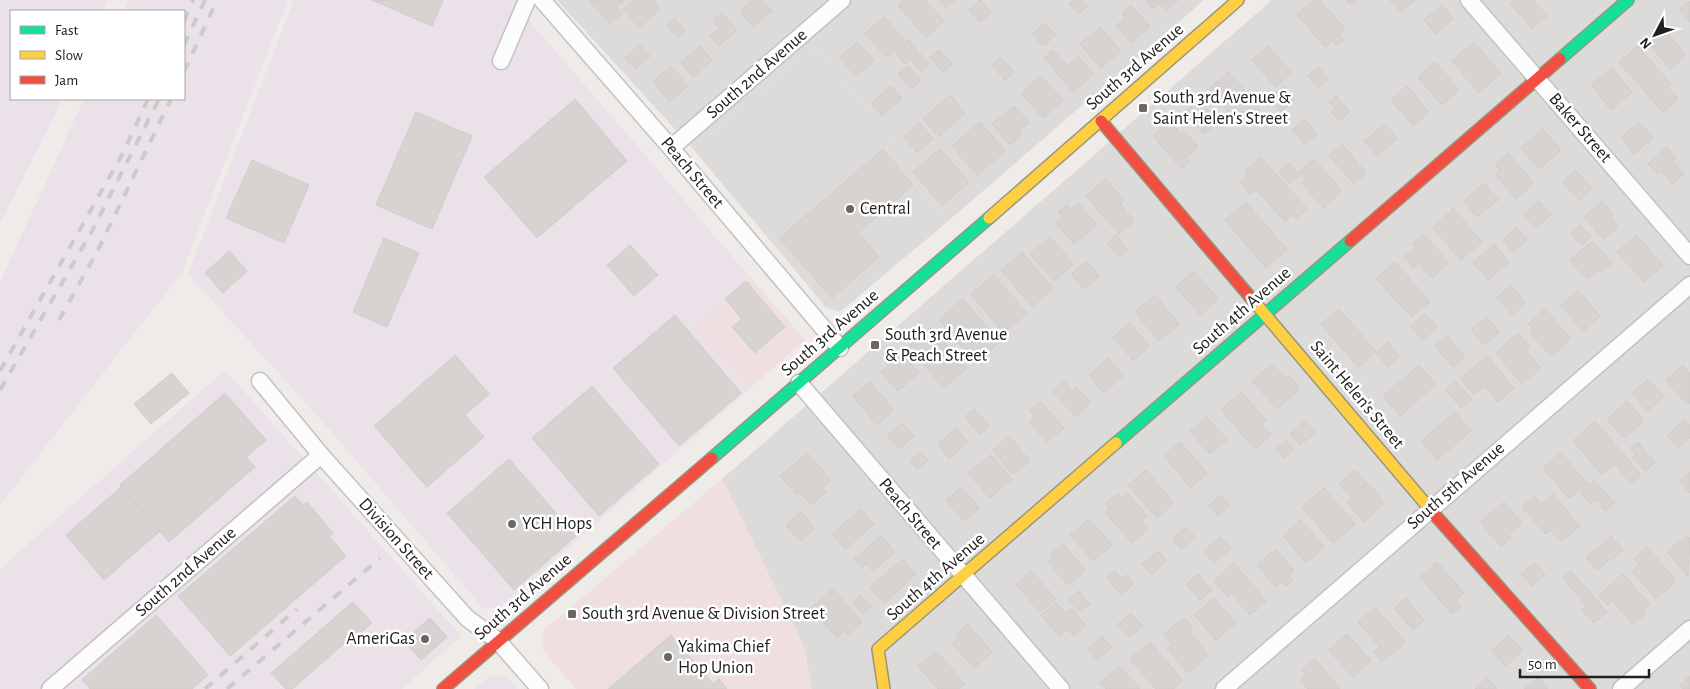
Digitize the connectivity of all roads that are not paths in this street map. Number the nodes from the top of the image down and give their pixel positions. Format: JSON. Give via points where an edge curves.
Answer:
{"nodes":[{"id":1,"x":527,"y":0,"type":"edge"},
{"id":2,"x":542,"y":0,"type":"edge"},
{"id":3,"x":842,"y":0,"type":"edge"},
{"id":4,"x":1238,"y":0,"type":"edge"},
{"id":5,"x":1470,"y":0,"type":"edge"},
{"id":6,"x":1628,"y":0,"type":"edge"},
{"id":7,"x":501,"y":62,"type":"dead end"},
{"id":8,"x":1537,"y":78,"type":"junction"},
{"id":9,"x":1101,"y":121,"type":"junction"},
{"id":10,"x":671,"y":148,"type":"junction"},
{"id":11,"x":1690,"y":256,"type":"edge"},
{"id":12,"x":1690,"y":285,"type":"edge"},
{"id":13,"x":1265,"y":314,"type":"junction"},
{"id":14,"x":840,"y":348,"type":"junction"},
{"id":15,"x":260,"y":381,"type":"dead end"},
{"id":16,"x":799,"y":383,"type":"junction"},
{"id":17,"x":321,"y":455,"type":"junction"},
{"id":18,"x":1430,"y":509,"type":"junction"},
{"id":19,"x":963,"y":576,"type":"junction"},
{"id":20,"x":1690,"y":629,"type":"edge"},
{"id":21,"x":498,"y":641,"type":"junction"},
{"id":22,"x":50,"y":689,"type":"edge"},
{"id":23,"x":443,"y":689,"type":"edge"},
{"id":24,"x":540,"y":689,"type":"edge"},
{"id":25,"x":884,"y":689,"type":"edge"},
{"id":26,"x":1061,"y":689,"type":"edge"},
{"id":27,"x":1224,"y":689,"type":"edge"},
{"id":28,"x":1590,"y":689,"type":"edge"},
{"id":29,"x":1621,"y":689,"type":"edge"}],
"edges":[{"from":1,"to":7,"type":"street"},
{"from":2,"to":10,"type":"street","name":"Peach Street"},
{"from":3,"to":10,"type":"street","name":"South 2nd Avenue"},
{"from":4,"to":9,"type":"street","name":"South 3rd Avenue"},
{"from":5,"to":8,"type":"street","name":"Baker Street"},
{"from":6,"to":8,"type":"street","name":"South 4th Avenue"},
{"from":8,"to":11,"type":"street","name":"Baker Street"},
{"from":8,"to":13,"type":"street","name":"South 4th Avenue"},
{"from":9,"to":13,"type":"street","name":"Saint Helen's Street"},
{"from":9,"to":14,"type":"street","name":"South 3rd Avenue"},
{"from":10,"to":14,"type":"street","name":"Peach Street"},
{"from":12,"to":18,"type":"street","name":"South 5th Avenue"},
{"from":13,"to":18,"type":"street","name":"Saint Helen's Street"},
{"from":13,"to":19,"type":"street","name":"South 4th Avenue"},
{"from":14,"to":16,"type":"street","name":"South 3rd Avenue"},
{"from":15,"to":17,"type":"street","name":"Division Street"},
{"from":16,"to":19,"type":"street","name":"Peach Street"},
{"from":16,"to":21,"type":"street","name":"South 3rd Avenue"},
{"from":17,"to":21,"type":"street","name":"Division Street","via":[[467,618]]},
{"from":17,"to":22,"type":"street","name":"South 2nd Avenue"},
{"from":18,"to":27,"type":"street","name":"South 5th Avenue"},
{"from":18,"to":28,"type":"street","name":"Saint Helen's Street"},
{"from":19,"to":25,"type":"street","name":"South 4th Avenue","via":[[878,649]]},
{"from":19,"to":26,"type":"street","name":"Peach Street"},
{"from":20,"to":29,"type":"street"},
{"from":21,"to":23,"type":"street","name":"South 3rd Avenue"},
{"from":21,"to":24,"type":"street","name":"Division Street"}]}
